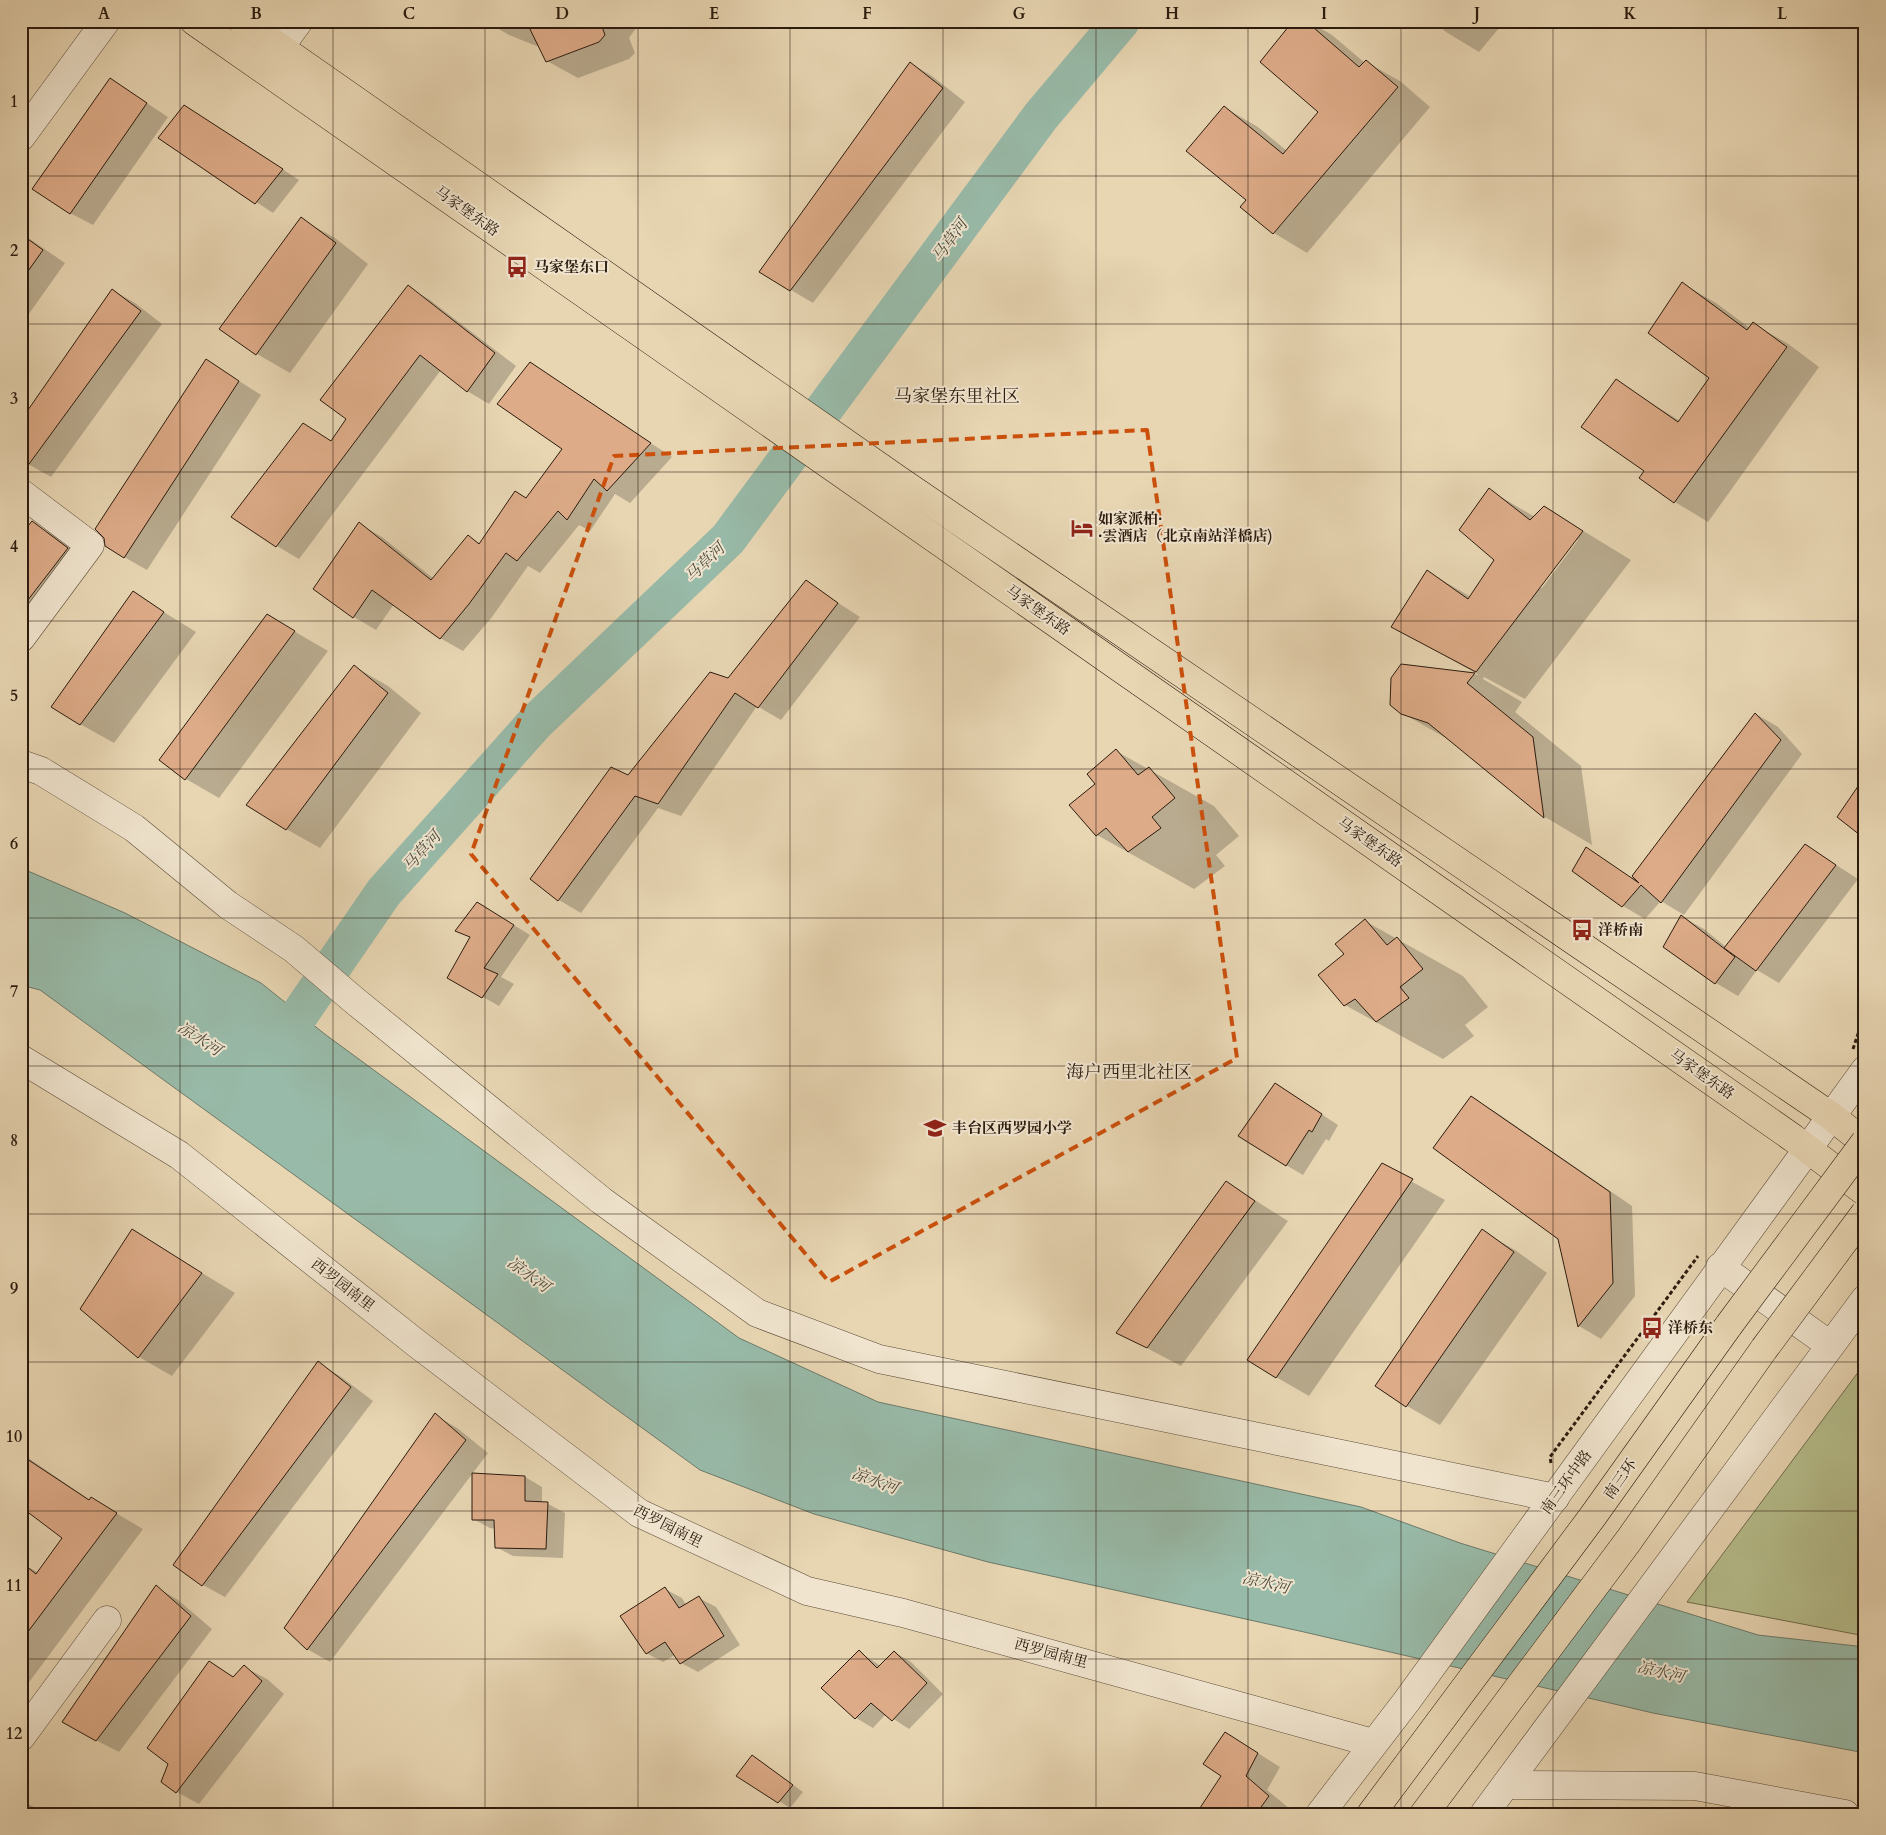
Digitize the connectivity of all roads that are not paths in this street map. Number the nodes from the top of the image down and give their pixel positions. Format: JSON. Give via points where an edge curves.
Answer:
{"nodes":[{"id":1,"x":106,"y":21,"type":"edge"},
{"id":2,"x":194,"y":21,"type":"edge"},
{"id":3,"x":242,"y":21,"type":"edge"},
{"id":4,"x":299,"y":21,"type":"edge"},
{"id":5,"x":279,"y":48,"type":"junction"},
{"id":6,"x":263,"y":70,"type":"junction"},
{"id":7,"x":21,"y":137,"type":"edge"},
{"id":8,"x":21,"y":493,"type":"edge"},
{"id":9,"x":21,"y":638,"type":"edge"},
{"id":10,"x":21,"y":764,"type":"edge"},
{"id":11,"x":21,"y":1059,"type":"edge"},
{"id":12,"x":1865,"y":1070,"type":"edge"},
{"id":13,"x":1831,"y":1116,"type":"junction"},
{"id":14,"x":1865,"y":1142,"type":"edge"},
{"id":15,"x":1807,"y":1148,"type":"junction"},
{"id":16,"x":1865,"y":1192,"type":"edge"},
{"id":17,"x":1865,"y":1214,"type":"edge"},
{"id":18,"x":1720,"y":1267,"type":"junction"},
{"id":19,"x":1865,"y":1299,"type":"edge"},
{"id":20,"x":1830,"y":1345,"type":"junction"},
{"id":21,"x":1555,"y":1498,"type":"junction"},
{"id":22,"x":107,"y":1620,"type":"dead end"},
{"id":23,"x":21,"y":1737,"type":"edge"},
{"id":24,"x":1373,"y":1743,"type":"junction"},
{"id":25,"x":1506,"y":1785,"type":"junction"},
{"id":26,"x":1320,"y":1814,"type":"edge"},
{"id":27,"x":1371,"y":1814,"type":"edge"},
{"id":28,"x":1424,"y":1814,"type":"edge"},
{"id":29,"x":1484,"y":1814,"type":"edge"},
{"id":30,"x":1845,"y":1814,"type":"edge"}],
"edges":[{"from":1,"to":7,"type":"street"},
{"from":2,"to":6,"type":"main road","name":"马家堡东路"},
{"from":3,"to":5,"type":"main road","name":"马家堡东路"},
{"from":4,"to":5,"type":"street"},
{"from":5,"to":6,"type":"street"},
{"from":5,"to":13,"type":"main road","name":"马家堡东路","via":[[756,382]]},
{"from":6,"to":15,"type":"main road","name":"马家堡东路"},
{"from":8,"to":9,"type":"street","via":[[90,545]]},
{"from":10,"to":21,"type":"street","via":[[41,771],[134,828],[228,905],[294,949],[602,1201],[757,1313],[880,1358]]},
{"from":11,"to":24,"type":"street","name":"西罗园南里","via":[[179,1155],[408,1337],[639,1513],[807,1591],[903,1612]]},
{"from":12,"to":13,"type":"street","name":"南三环中路"},
{"from":13,"to":14,"type":"main road","name":"马家堡东路"},
{"from":13,"to":15,"type":"street","name":"南三环中路"},
{"from":14,"to":27,"type":"main road","name":"南三环","bridge":true,"via":[[1729,1325],[1594,1516]]},
{"from":15,"to":16,"type":"main road","name":"马家堡东路"},
{"from":15,"to":18,"type":"street","name":"南三环中路"},
{"from":17,"to":28,"type":"main road","bridge":true,"via":[[1764,1349],[1629,1540]]},
{"from":18,"to":20,"type":"street"},
{"from":18,"to":21,"type":"street","name":"南三环中路"},
{"from":19,"to":20,"type":"street"},
{"from":20,"to":25,"type":"street"},
{"from":21,"to":24,"type":"street","name":"南三环中路"},
{"from":22,"to":23,"type":"street"},
{"from":24,"to":26,"type":"street","name":"南三环中路"},
{"from":25,"to":29,"type":"street"},
{"from":25,"to":30,"type":"street","via":[[1695,1786]]}]}
